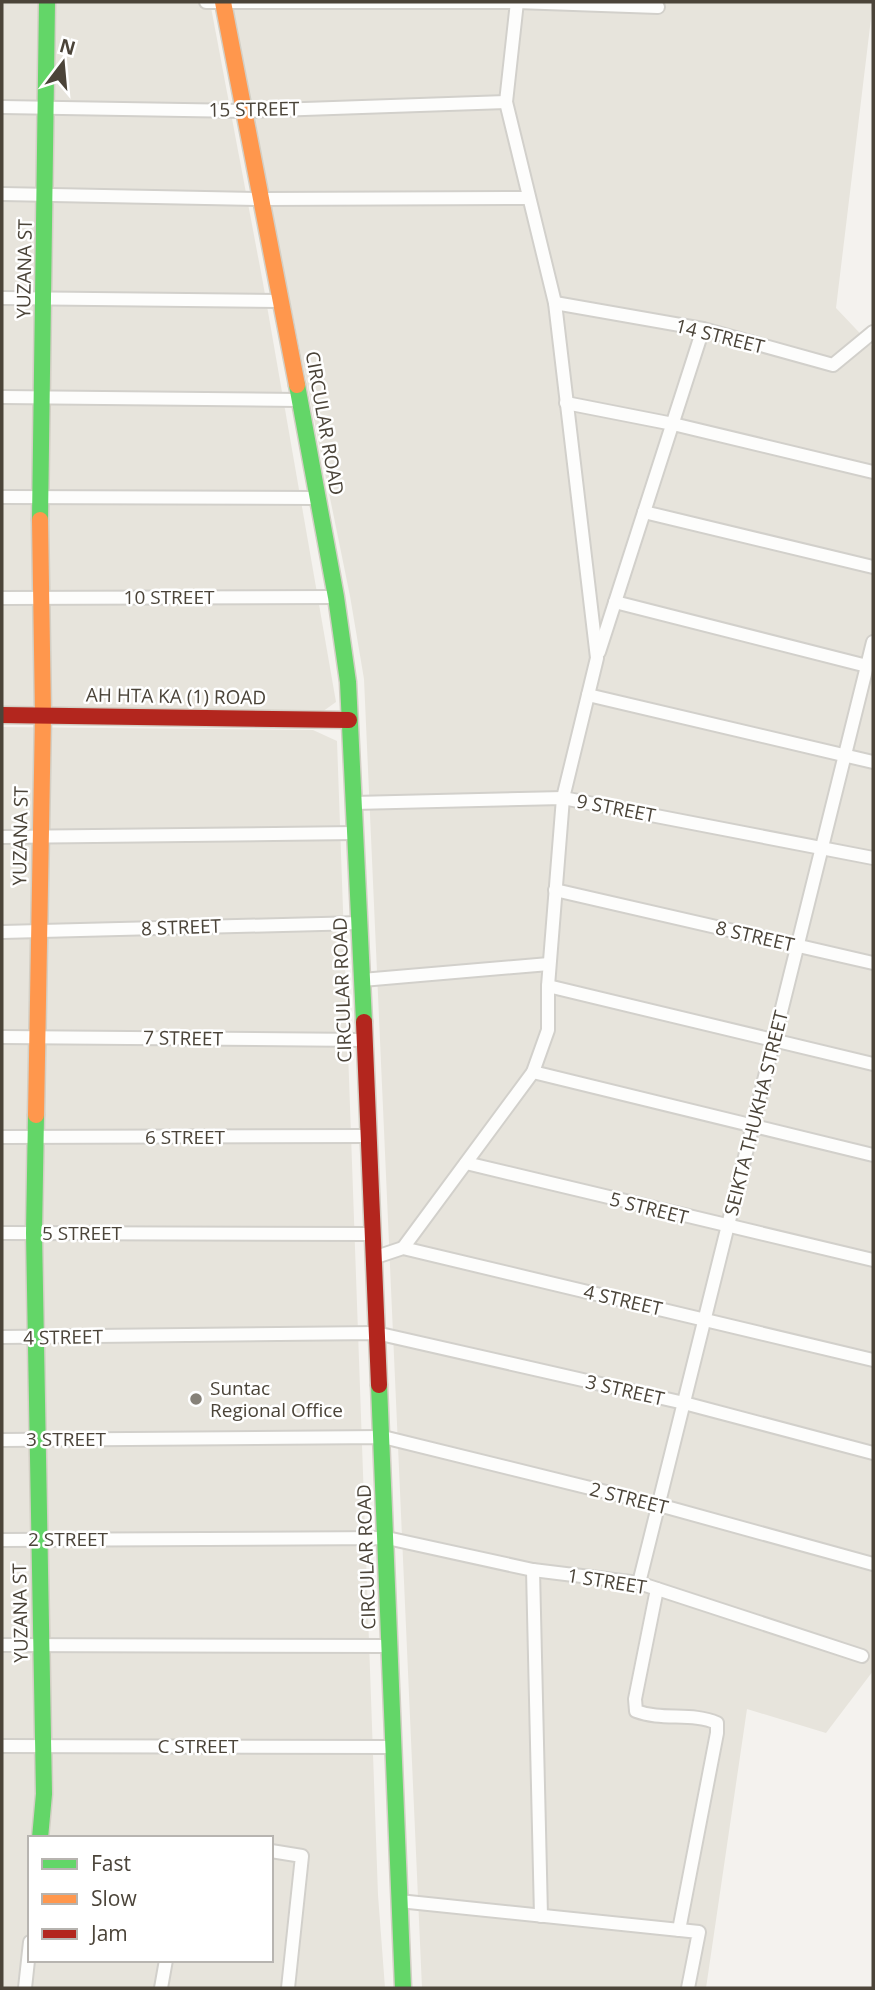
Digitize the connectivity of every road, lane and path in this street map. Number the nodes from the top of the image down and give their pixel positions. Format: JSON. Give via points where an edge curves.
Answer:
{"nodes":[{"id":1,"x":47,"y":2,"type":"edge"},
{"id":2,"x":206,"y":2,"type":"edge"},
{"id":3,"x":223,"y":2,"type":"edge"},
{"id":4,"x":517,"y":2,"type":"edge"},
{"id":5,"x":659,"y":7,"type":"dead end"},
{"id":6,"x":506,"y":102,"type":"junction"},
{"id":7,"x":2,"y":107,"type":"edge"},
{"id":8,"x":46,"y":107,"type":"junction"},
{"id":9,"x":244,"y":111,"type":"junction"},
{"id":10,"x":2,"y":194,"type":"edge"},
{"id":11,"x":46,"y":195,"type":"junction"},
{"id":12,"x":529,"y":198,"type":"junction"},
{"id":13,"x":262,"y":199,"type":"junction"},
{"id":14,"x":2,"y":298,"type":"edge"},
{"id":15,"x":44,"y":298,"type":"junction"},
{"id":16,"x":281,"y":301,"type":"junction"},
{"id":17,"x":555,"y":303,"type":"junction"},
{"id":18,"x":704,"y":329,"type":"junction"},
{"id":19,"x":873,"y":332,"type":"edge"},
{"id":20,"x":2,"y":397,"type":"edge"},
{"id":21,"x":42,"y":397,"type":"junction"},
{"id":22,"x":299,"y":400,"type":"junction"},
{"id":23,"x":566,"y":403,"type":"junction"},
{"id":24,"x":673,"y":424,"type":"junction"},
{"id":25,"x":873,"y":472,"type":"edge"},
{"id":26,"x":2,"y":497,"type":"edge"},
{"id":27,"x":40,"y":498,"type":"junction"},
{"id":28,"x":317,"y":498,"type":"junction"},
{"id":29,"x":644,"y":512,"type":"junction"},
{"id":30,"x":873,"y":568,"type":"edge"},
{"id":31,"x":336,"y":597,"type":"junction"},
{"id":32,"x":2,"y":598,"type":"edge"},
{"id":33,"x":42,"y":598,"type":"junction"},
{"id":34,"x":615,"y":601,"type":"junction"},
{"id":35,"x":873,"y":642,"type":"edge"},
{"id":36,"x":597,"y":658,"type":"junction"},
{"id":37,"x":867,"y":666,"type":"junction"},
{"id":38,"x":588,"y":695,"type":"junction"},
{"id":39,"x":2,"y":715,"type":"edge"},
{"id":40,"x":43,"y":715,"type":"junction"},
{"id":41,"x":349,"y":720,"type":"junction"},
{"id":42,"x":845,"y":756,"type":"junction"},
{"id":43,"x":873,"y":762,"type":"edge"},
{"id":44,"x":562,"y":798,"type":"junction"},
{"id":45,"x":354,"y":803,"type":"junction"},
{"id":46,"x":356,"y":833,"type":"junction"},
{"id":47,"x":2,"y":837,"type":"edge"},
{"id":48,"x":41,"y":837,"type":"junction"},
{"id":49,"x":822,"y":846,"type":"junction"},
{"id":50,"x":873,"y":858,"type":"edge"},
{"id":51,"x":555,"y":890,"type":"junction"},
{"id":52,"x":360,"y":923,"type":"junction"},
{"id":53,"x":39,"y":931,"type":"junction"},
{"id":54,"x":2,"y":932,"type":"edge"},
{"id":55,"x":798,"y":945,"type":"junction"},
{"id":56,"x":873,"y":963,"type":"edge"},
{"id":57,"x":549,"y":964,"type":"junction"},
{"id":58,"x":362,"y":980,"type":"junction"},
{"id":59,"x":548,"y":986,"type":"junction"},
{"id":60,"x":2,"y":1037,"type":"edge"},
{"id":61,"x":39,"y":1037,"type":"junction"},
{"id":62,"x":365,"y":1040,"type":"junction"},
{"id":63,"x":774,"y":1041,"type":"junction"},
{"id":64,"x":873,"y":1064,"type":"edge"},
{"id":65,"x":533,"y":1072,"type":"junction"},
{"id":66,"x":753,"y":1126,"type":"junction"},
{"id":67,"x":369,"y":1136,"type":"junction"},
{"id":68,"x":2,"y":1137,"type":"edge"},
{"id":69,"x":36,"y":1137,"type":"junction"},
{"id":70,"x":873,"y":1155,"type":"edge"},
{"id":71,"x":466,"y":1163,"type":"junction"},
{"id":72,"x":728,"y":1227,"type":"junction"},
{"id":73,"x":2,"y":1233,"type":"edge"},
{"id":74,"x":34,"y":1233,"type":"junction"},
{"id":75,"x":372,"y":1234,"type":"junction"},
{"id":76,"x":403,"y":1248,"type":"junction"},
{"id":77,"x":373,"y":1258,"type":"junction"},
{"id":78,"x":873,"y":1260,"type":"edge"},
{"id":79,"x":705,"y":1320,"type":"junction"},
{"id":80,"x":376,"y":1333,"type":"junction"},
{"id":81,"x":2,"y":1337,"type":"edge"},
{"id":82,"x":36,"y":1337,"type":"junction"},
{"id":83,"x":873,"y":1360,"type":"edge"},
{"id":84,"x":684,"y":1403,"type":"junction"},
{"id":85,"x":383,"y":1437,"type":"junction"},
{"id":86,"x":38,"y":1439,"type":"junction"},
{"id":87,"x":2,"y":1440,"type":"edge"},
{"id":88,"x":873,"y":1453,"type":"edge"},
{"id":89,"x":659,"y":1505,"type":"junction"},
{"id":90,"x":387,"y":1538,"type":"junction"},
{"id":91,"x":40,"y":1539,"type":"junction"},
{"id":92,"x":2,"y":1540,"type":"edge"},
{"id":93,"x":873,"y":1564,"type":"edge"},
{"id":94,"x":533,"y":1570,"type":"junction"},
{"id":95,"x":639,"y":1583,"type":"junction"},
{"id":96,"x":657,"y":1589,"type":"junction"},
{"id":97,"x":2,"y":1645,"type":"edge"},
{"id":98,"x":41,"y":1645,"type":"junction"},
{"id":99,"x":390,"y":1646,"type":"junction"},
{"id":100,"x":862,"y":1656,"type":"dead end"},
{"id":101,"x":2,"y":1746,"type":"edge"},
{"id":102,"x":43,"y":1746,"type":"junction"},
{"id":103,"x":394,"y":1747,"type":"junction"},
{"id":104,"x":40,"y":1836,"type":"edge"},
{"id":105,"x":273,"y":1851,"type":"edge"},
{"id":106,"x":399,"y":1901,"type":"junction"},
{"id":107,"x":541,"y":1916,"type":"junction"},
{"id":108,"x":679,"y":1930,"type":"junction"},
{"id":109,"x":28,"y":1960,"type":"edge"},
{"id":110,"x":166,"y":1962,"type":"edge"},
{"id":111,"x":25,"y":1988,"type":"edge"},
{"id":112,"x":161,"y":1988,"type":"edge"},
{"id":113,"x":288,"y":1988,"type":"edge"},
{"id":114,"x":403,"y":1988,"type":"edge"},
{"id":115,"x":688,"y":1988,"type":"edge"}],
"edges":[{"from":1,"to":8,"type":"street","name":"YUZANA ST"},
{"from":2,"to":3,"type":"street"},
{"from":3,"to":4,"type":"street"},
{"from":3,"to":9,"type":"street","name":"CIRCULAR ROAD"},
{"from":4,"to":5,"type":"street"},
{"from":4,"to":6,"type":"street"},
{"from":6,"to":9,"type":"street","name":"15 STREET"},
{"from":6,"to":12,"type":"street"},
{"from":7,"to":8,"type":"street","name":"15 STREET"},
{"from":8,"to":9,"type":"street","name":"15 STREET"},
{"from":8,"to":11,"type":"street","name":"YUZANA ST"},
{"from":9,"to":13,"type":"street","name":"CIRCULAR ROAD"},
{"from":10,"to":11,"type":"street"},
{"from":11,"to":13,"type":"street"},
{"from":11,"to":15,"type":"street","name":"YUZANA ST"},
{"from":12,"to":13,"type":"street"},
{"from":12,"to":17,"type":"street"},
{"from":13,"to":16,"type":"street","name":"CIRCULAR ROAD"},
{"from":14,"to":15,"type":"street"},
{"from":15,"to":16,"type":"street"},
{"from":15,"to":21,"type":"street","name":"YUZANA ST"},
{"from":16,"to":22,"type":"street","name":"CIRCULAR ROAD"},
{"from":17,"to":18,"type":"street","name":"14 STREET"},
{"from":17,"to":23,"type":"street"},
{"from":18,"to":19,"type":"street","name":"14 STREET","via":[[833,365]]},
{"from":18,"to":24,"type":"street"},
{"from":20,"to":21,"type":"street"},
{"from":21,"to":22,"type":"street"},
{"from":21,"to":27,"type":"street","name":"YUZANA ST"},
{"from":22,"to":28,"type":"street","name":"CIRCULAR ROAD"},
{"from":23,"to":24,"type":"street"},
{"from":23,"to":36,"type":"street"},
{"from":24,"to":25,"type":"street"},
{"from":24,"to":29,"type":"street"},
{"from":26,"to":27,"type":"street"},
{"from":27,"to":28,"type":"street"},
{"from":27,"to":33,"type":"street","name":"YUZANA ST"},
{"from":28,"to":31,"type":"street","name":"CIRCULAR ROAD"},
{"from":29,"to":30,"type":"street"},
{"from":29,"to":34,"type":"street"},
{"from":31,"to":33,"type":"street","name":"10 STREET"},
{"from":31,"to":41,"type":"street","name":"CIRCULAR ROAD"},
{"from":32,"to":33,"type":"street","name":"10 STREET"},
{"from":33,"to":40,"type":"street","name":"YUZANA ST"},
{"from":34,"to":36,"type":"street"},
{"from":34,"to":37,"type":"street"},
{"from":35,"to":37,"type":"street","name":"SEIKTA THUKHA STREET"},
{"from":36,"to":38,"type":"street"},
{"from":37,"to":42,"type":"street","name":"SEIKTA THUKHA STREET"},
{"from":38,"to":42,"type":"street"},
{"from":38,"to":44,"type":"street"},
{"from":39,"to":40,"type":"street","name":"AH HTA KA (1) ROAD"},
{"from":40,"to":41,"type":"street","name":"AH HTA KA (1) ROAD"},
{"from":40,"to":48,"type":"street","name":"YUZANA ST"},
{"from":41,"to":45,"type":"street","name":"CIRCULAR ROAD"},
{"from":42,"to":43,"type":"street"},
{"from":42,"to":49,"type":"street","name":"SEIKTA THUKHA STREET"},
{"from":44,"to":45,"type":"street","name":"9 STREET"},
{"from":44,"to":49,"type":"street","name":"9 STREET"},
{"from":44,"to":51,"type":"street"},
{"from":45,"to":46,"type":"street","name":"CIRCULAR ROAD"},
{"from":46,"to":48,"type":"street"},
{"from":46,"to":52,"type":"street","name":"CIRCULAR ROAD"},
{"from":47,"to":48,"type":"street"},
{"from":48,"to":53,"type":"street","name":"YUZANA ST"},
{"from":49,"to":50,"type":"street","name":"9 STREET"},
{"from":49,"to":55,"type":"street","name":"SEIKTA THUKHA STREET"},
{"from":51,"to":55,"type":"street","name":"8 STREET"},
{"from":51,"to":57,"type":"street"},
{"from":52,"to":53,"type":"street","name":"8 STREET"},
{"from":52,"to":58,"type":"street","name":"CIRCULAR ROAD"},
{"from":53,"to":54,"type":"street","name":"8 STREET"},
{"from":53,"to":61,"type":"street","name":"YUZANA ST"},
{"from":55,"to":56,"type":"street","name":"8 STREET"},
{"from":55,"to":63,"type":"street","name":"SEIKTA THUKHA STREET"},
{"from":57,"to":58,"type":"street"},
{"from":57,"to":59,"type":"street"},
{"from":58,"to":62,"type":"street","name":"CIRCULAR ROAD"},
{"from":59,"to":63,"type":"street"},
{"from":59,"to":65,"type":"street","via":[[548,1030]]},
{"from":60,"to":61,"type":"street","name":"7 STREET"},
{"from":61,"to":62,"type":"street","name":"7 STREET"},
{"from":61,"to":69,"type":"street","name":"YUZANA ST"},
{"from":62,"to":67,"type":"street","name":"CIRCULAR ROAD"},
{"from":63,"to":64,"type":"street"},
{"from":63,"to":66,"type":"street","name":"SEIKTA THUKHA STREET"},
{"from":65,"to":66,"type":"street"},
{"from":65,"to":71,"type":"street"},
{"from":66,"to":70,"type":"street"},
{"from":66,"to":72,"type":"street","name":"SEIKTA THUKHA STREET"},
{"from":67,"to":69,"type":"street","name":"6 STREET"},
{"from":67,"to":75,"type":"street","name":"CIRCULAR ROAD"},
{"from":68,"to":69,"type":"street","name":"6 STREET"},
{"from":69,"to":74,"type":"street","name":"YUZANA ST"},
{"from":71,"to":72,"type":"street","name":"5 STREET"},
{"from":71,"to":76,"type":"street"},
{"from":72,"to":78,"type":"street","name":"5 STREET"},
{"from":72,"to":79,"type":"street","name":"SEIKTA THUKHA STREET"},
{"from":73,"to":74,"type":"street","name":"5 STREET"},
{"from":74,"to":75,"type":"street","name":"5 STREET"},
{"from":74,"to":82,"type":"street","name":"YUZANA ST"},
{"from":75,"to":77,"type":"street","name":"CIRCULAR ROAD"},
{"from":76,"to":77,"type":"street"},
{"from":76,"to":79,"type":"street","name":"4 STREET"},
{"from":77,"to":80,"type":"street","name":"CIRCULAR ROAD"},
{"from":79,"to":83,"type":"street","name":"4 STREET"},
{"from":79,"to":84,"type":"street","name":"SEIKTA THUKHA STREET"},
{"from":80,"to":82,"type":"street","name":"4 STREET"},
{"from":80,"to":84,"type":"street","name":"3 STREET"},
{"from":80,"to":85,"type":"street","name":"CIRCULAR ROAD"},
{"from":81,"to":82,"type":"street","name":"4 STREET"},
{"from":82,"to":86,"type":"street","name":"YUZANA ST"},
{"from":84,"to":88,"type":"street","name":"3 STREET"},
{"from":84,"to":89,"type":"street","name":"SEIKTA THUKHA STREET"},
{"from":85,"to":86,"type":"street","name":"3 STREET"},
{"from":85,"to":89,"type":"street","name":"2 STREET"},
{"from":85,"to":90,"type":"street","name":"CIRCULAR ROAD"},
{"from":86,"to":87,"type":"street","name":"3 STREET"},
{"from":86,"to":91,"type":"street","name":"YUZANA ST"},
{"from":89,"to":93,"type":"street","name":"2 STREET"},
{"from":89,"to":95,"type":"street","name":"SEIKTA THUKHA STREET"},
{"from":90,"to":91,"type":"street","name":"2 STREET"},
{"from":90,"to":94,"type":"street","name":"1 STREET"},
{"from":90,"to":99,"type":"street","name":"CIRCULAR ROAD"},
{"from":91,"to":92,"type":"street","name":"2 STREET"},
{"from":91,"to":98,"type":"street","name":"YUZANA ST"},
{"from":94,"to":95,"type":"street","name":"1 STREET"},
{"from":94,"to":107,"type":"street"},
{"from":95,"to":96,"type":"street","name":"1 STREET"},
{"from":96,"to":100,"type":"street","name":"1 STREET"},
{"from":96,"to":108,"type":"street","via":[[636,1711],[717,1723]]},
{"from":97,"to":98,"type":"street"},
{"from":98,"to":99,"type":"street"},
{"from":98,"to":102,"type":"street","name":"YUZANA ST"},
{"from":99,"to":103,"type":"street","name":"CIRCULAR ROAD"},
{"from":101,"to":102,"type":"street","name":"C STREET"},
{"from":102,"to":103,"type":"street","name":"C STREET"},
{"from":102,"to":104,"type":"street","name":"YUZANA ST"},
{"from":103,"to":106,"type":"street","name":"CIRCULAR ROAD"},
{"from":105,"to":113,"type":"street","via":[[302,1856]]},
{"from":106,"to":107,"type":"street"},
{"from":106,"to":114,"type":"street","name":"CIRCULAR ROAD"},
{"from":107,"to":108,"type":"street"},
{"from":108,"to":115,"type":"street","via":[[699,1932]]},
{"from":109,"to":111,"type":"street"},
{"from":110,"to":112,"type":"street"}]}
